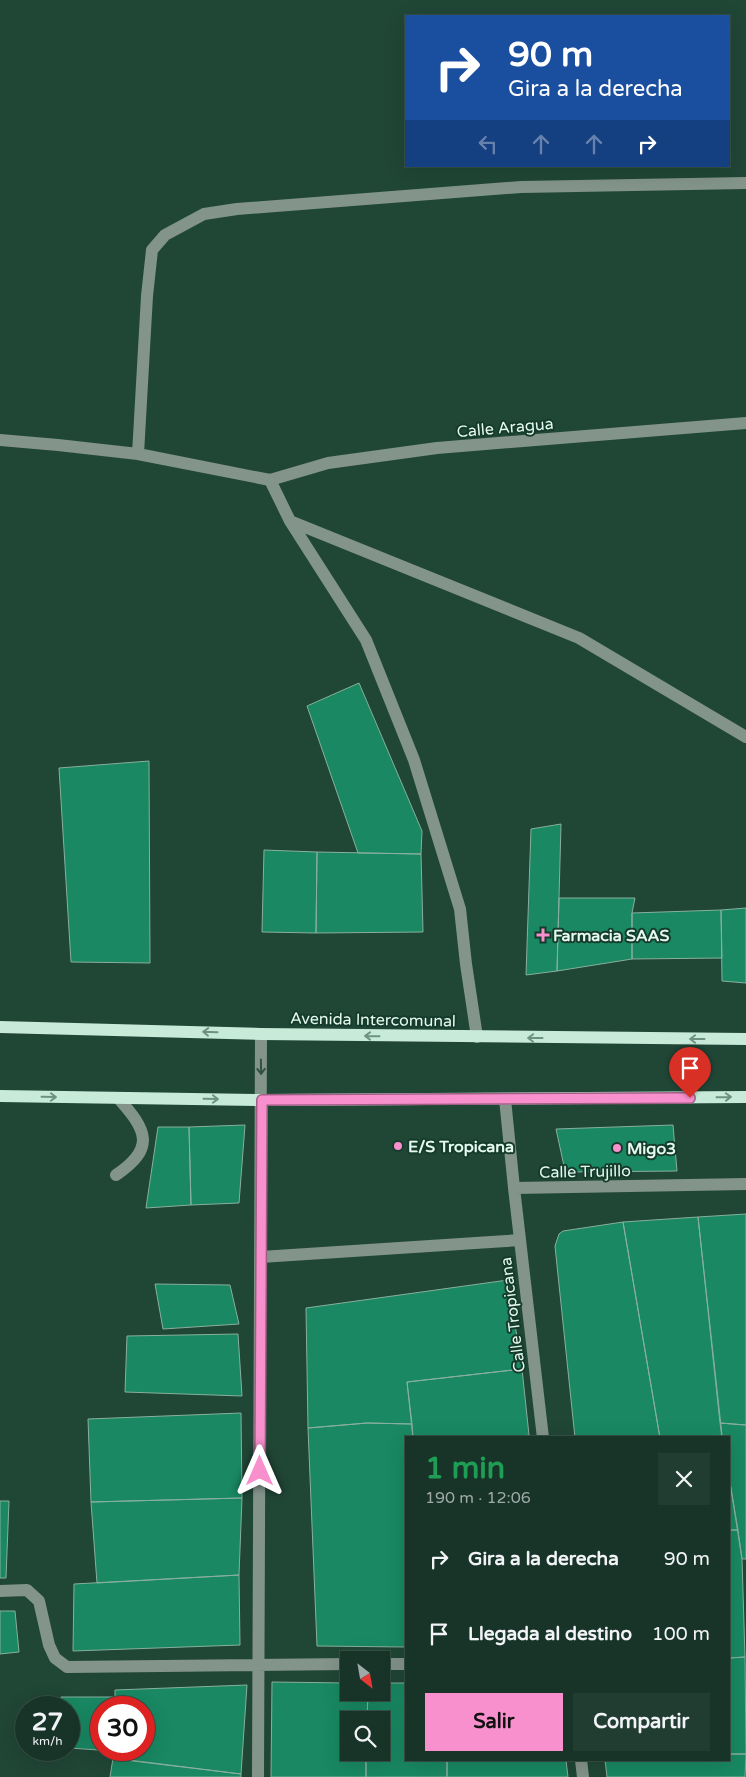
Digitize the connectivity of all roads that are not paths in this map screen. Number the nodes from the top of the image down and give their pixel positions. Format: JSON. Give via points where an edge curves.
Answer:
{"nodes":[{"id":1,"x":746,"y":182,"type":"edge"},
{"id":2,"x":746,"y":423,"type":"edge"},
{"id":3,"x":0,"y":440,"type":"edge"},
{"id":4,"x":138,"y":454,"type":"junction"},
{"id":5,"x":270,"y":480,"type":"junction"},
{"id":6,"x":290,"y":521,"type":"junction"},
{"id":7,"x":746,"y":737,"type":"edge"},
{"id":8,"x":0,"y":1027,"type":"edge"},
{"id":9,"x":261,"y":1034,"type":"junction"},
{"id":10,"x":477,"y":1037,"type":"junction"},
{"id":11,"x":746,"y":1040,"type":"edge"},
{"id":12,"x":0,"y":1096,"type":"edge"},
{"id":13,"x":746,"y":1097,"type":"edge"},
{"id":14,"x":118,"y":1098,"type":"junction"},
{"id":15,"x":262,"y":1100,"type":"junction"},
{"id":16,"x":505,"y":1100,"type":"junction"},
{"id":17,"x":116,"y":1175,"type":"dead end"},
{"id":18,"x":746,"y":1184,"type":"edge"},
{"id":19,"x":514,"y":1188,"type":"junction"},
{"id":20,"x":520,"y":1240,"type":"junction"},
{"id":21,"x":261,"y":1257,"type":"junction"},
{"id":22,"x":543,"y":1436,"type":"edge"},
{"id":23,"x":0,"y":1591,"type":"edge"},
{"id":24,"x":340,"y":1664,"type":"edge"},
{"id":25,"x":390,"y":1664,"type":"edge"},
{"id":26,"x":405,"y":1664,"type":"edge"},
{"id":27,"x":259,"y":1665,"type":"junction"},
{"id":28,"x":581,"y":1761,"type":"edge"},
{"id":29,"x":258,"y":1777,"type":"edge"},
{"id":30,"x":583,"y":1777,"type":"edge"}],
"edges":[{"from":1,"to":4,"type":"street","via":[[521,187],[204,214],[165,235],[152,250]]},
{"from":2,"to":5,"type":"street","name":"Calle Aragua","via":[[437,448],[328,463]]},
{"from":3,"to":4,"type":"street"},
{"from":4,"to":5,"type":"street"},
{"from":5,"to":6,"type":"street"},
{"from":6,"to":7,"type":"street","via":[[579,638]]},
{"from":6,"to":10,"type":"street","via":[[366,640],[414,760],[460,909]]},
{"from":9,"to":8,"type":"main road","name":"Avenida Intercomunal","one_way":true},
{"from":10,"to":9,"type":"main road","name":"Avenida Intercomunal","one_way":true},
{"from":9,"to":15,"type":"street","one_way":true},
{"from":11,"to":10,"type":"main road","name":"Avenida Intercomunal","one_way":true},
{"from":12,"to":14,"type":"main road","one_way":true},
{"from":16,"to":13,"type":"main road","one_way":true},
{"from":14,"to":15,"type":"main road","one_way":true},
{"from":14,"to":17,"type":"street","via":[[135,1117],[142,1131],[143,1144],[130,1166]]},
{"from":15,"to":16,"type":"main road"},
{"from":15,"to":21,"type":"street"},
{"from":16,"to":19,"type":"street"},
{"from":18,"to":19,"type":"street","name":"Calle Trujillo"},
{"from":19,"to":20,"type":"street","name":"Calle Tropicana"},
{"from":20,"to":21,"type":"street"},
{"from":20,"to":22,"type":"street","name":"Calle Tropicana"},
{"from":21,"to":27,"type":"street"},
{"from":23,"to":27,"type":"street","via":[[27,1590],[39,1601],[49,1645],[55,1658],[67,1667]]},
{"from":24,"to":27,"type":"street"},
{"from":25,"to":26,"type":"street"},
{"from":27,"to":29,"type":"street"},
{"from":28,"to":30,"type":"street"}]}
